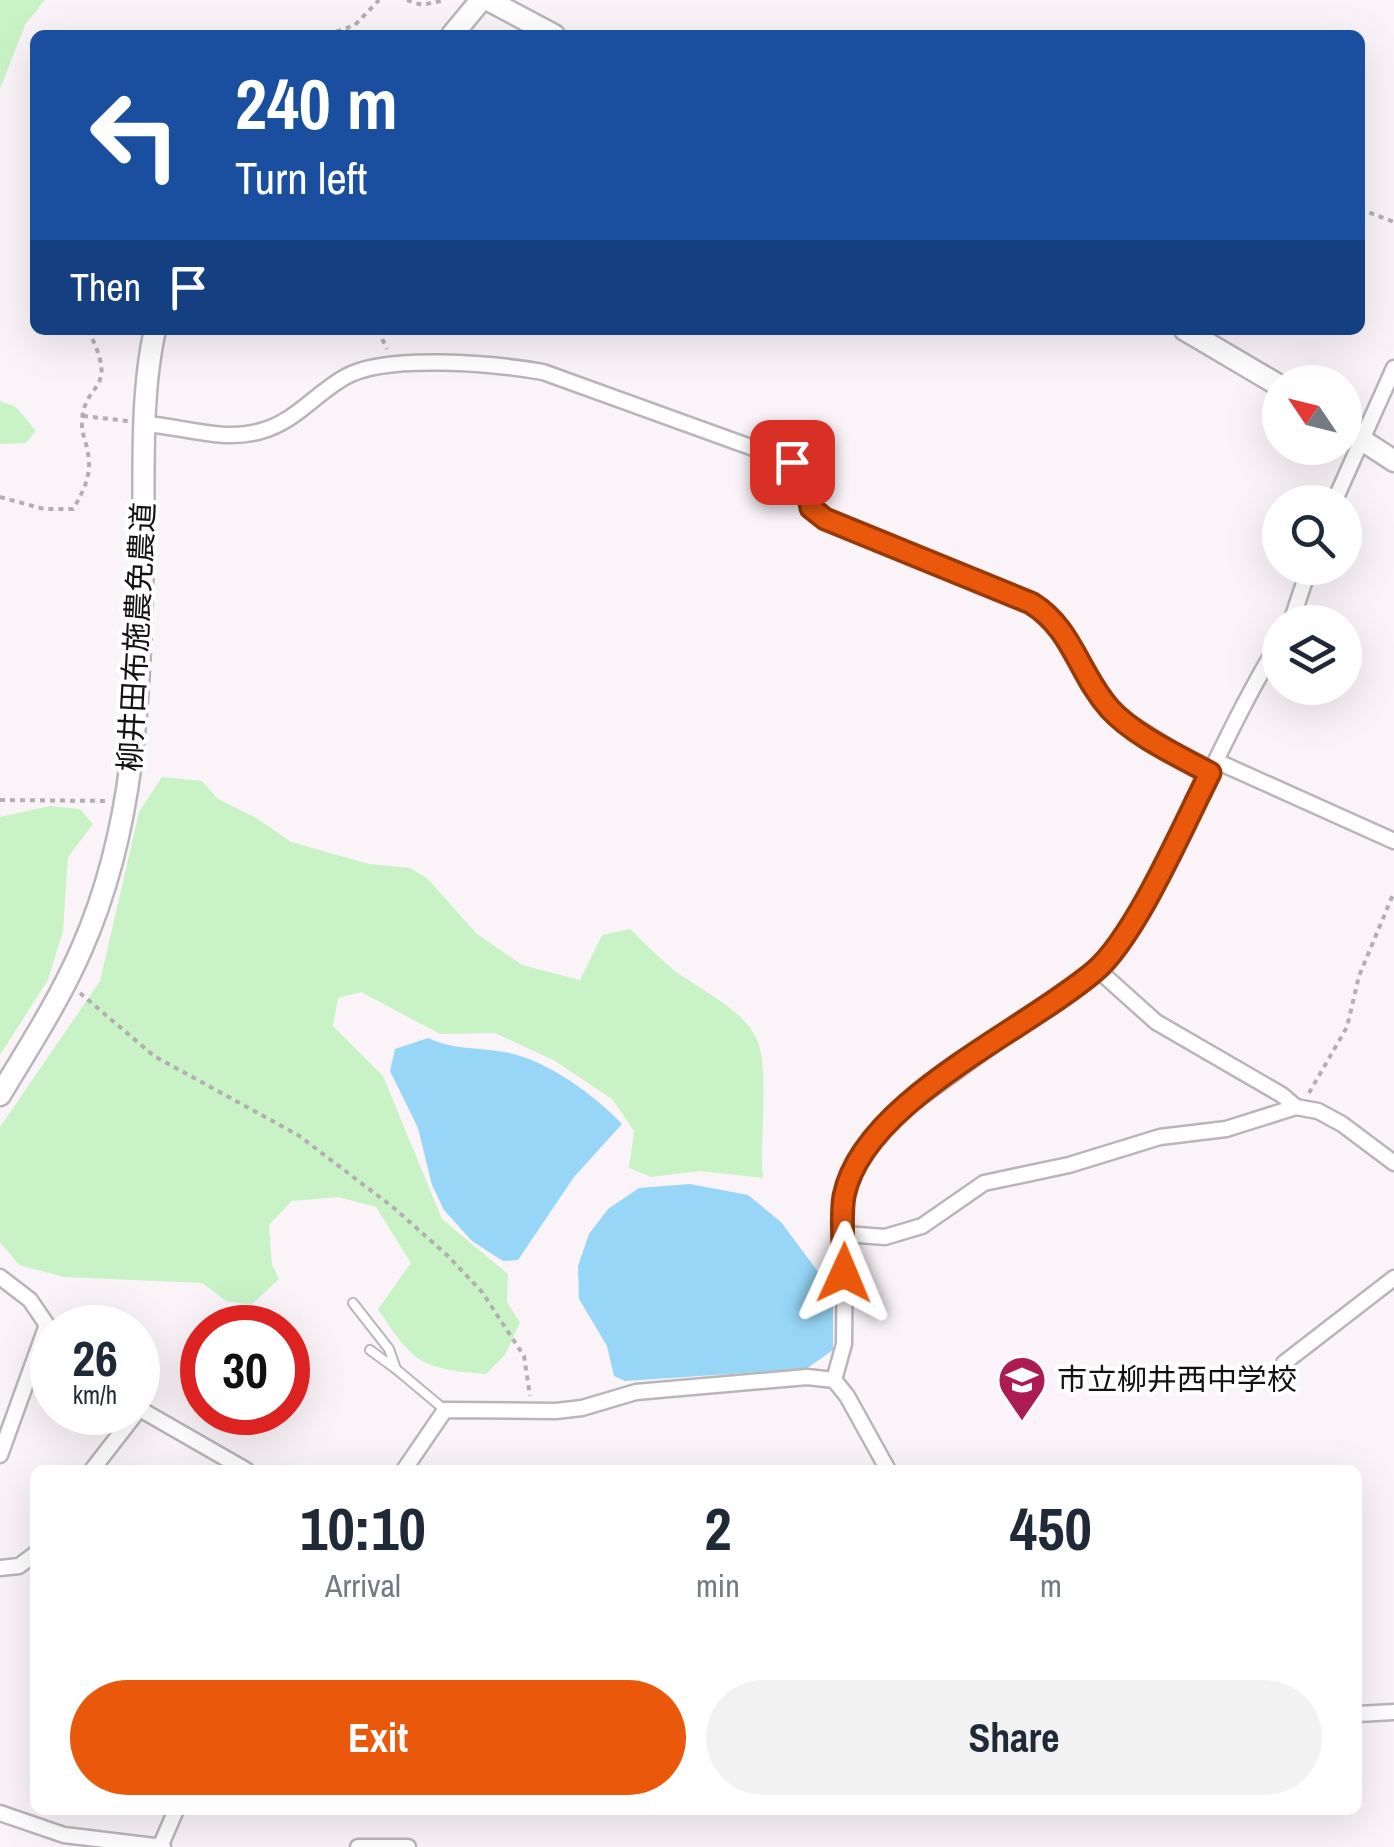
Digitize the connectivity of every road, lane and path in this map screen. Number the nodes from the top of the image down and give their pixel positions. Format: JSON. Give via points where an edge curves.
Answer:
{"nodes":[{"id":1,"x":378,"y":0,"type":"edge"},
{"id":2,"x":407,"y":0,"type":"edge"},
{"id":3,"x":445,"y":0,"type":"edge"},
{"id":4,"x":484,"y":0,"type":"edge"},
{"id":5,"x":342,"y":30,"type":"edge"},
{"id":6,"x":457,"y":30,"type":"edge"},
{"id":7,"x":544,"y":30,"type":"edge"},
{"id":8,"x":1365,"y":211,"type":"edge"},
{"id":9,"x":1394,"y":222,"type":"edge"},
{"id":10,"x":90,"y":335,"type":"edge"},
{"id":11,"x":155,"y":335,"type":"edge"},
{"id":12,"x":1193,"y":335,"type":"edge"},
{"id":13,"x":1394,"y":368,"type":"edge"},
{"id":14,"x":1262,"y":375,"type":"edge"},
{"id":15,"x":83,"y":416,"type":"junction"},
{"id":16,"x":146,"y":424,"type":"junction"},
{"id":17,"x":1364,"y":442,"type":"junction"},
{"id":18,"x":1394,"y":460,"type":"edge"},
{"id":19,"x":1342,"y":485,"type":"edge"},
{"id":20,"x":0,"y":497,"type":"edge"},
{"id":21,"x":1262,"y":675,"type":"edge"},
{"id":22,"x":1213,"y":767,"type":"junction"},
{"id":23,"x":0,"y":800,"type":"edge"},
{"id":24,"x":109,"y":801,"type":"dead end"},
{"id":25,"x":1394,"y":841,"type":"edge"},
{"id":26,"x":1394,"y":892,"type":"edge"},
{"id":27,"x":1097,"y":970,"type":"junction"},
{"id":28,"x":66,"y":980,"type":"junction"},
{"id":29,"x":0,"y":1095,"type":"edge"},
{"id":30,"x":1299,"y":1107,"type":"junction"},
{"id":31,"x":1394,"y":1163,"type":"edge"},
{"id":32,"x":844,"y":1234,"type":"junction"},
{"id":33,"x":0,"y":1278,"type":"edge"},
{"id":34,"x":1394,"y":1278,"type":"edge"},
{"id":35,"x":353,"y":1303,"type":"dead end"},
{"id":36,"x":32,"y":1305,"type":"edge"},
{"id":37,"x":370,"y":1350,"type":"dead end"},
{"id":38,"x":1284,"y":1363,"type":"dead end"},
{"id":39,"x":396,"y":1369,"type":"junction"},
{"id":40,"x":30,"y":1379,"type":"edge"},
{"id":41,"x":834,"y":1380,"type":"junction"},
{"id":42,"x":445,"y":1410,"type":"junction"},
{"id":43,"x":532,"y":1410,"type":"junction"},
{"id":44,"x":160,"y":1422,"type":"edge"},
{"id":45,"x":119,"y":1435,"type":"edge"},
{"id":46,"x":0,"y":1455,"type":"edge"},
{"id":47,"x":96,"y":1465,"type":"edge"},
{"id":48,"x":237,"y":1465,"type":"edge"},
{"id":49,"x":407,"y":1465,"type":"edge"},
{"id":50,"x":885,"y":1465,"type":"edge"},
{"id":51,"x":30,"y":1558,"type":"edge"},
{"id":52,"x":0,"y":1568,"type":"edge"},
{"id":53,"x":1394,"y":1712,"type":"edge"},
{"id":54,"x":1362,"y":1714,"type":"edge"},
{"id":55,"x":0,"y":1812,"type":"edge"},
{"id":56,"x":174,"y":1815,"type":"edge"},
{"id":57,"x":61,"y":1841,"type":"edge"},
{"id":58,"x":162,"y":1847,"type":"edge"},
{"id":59,"x":358,"y":1847,"type":"edge"},
{"id":60,"x":366,"y":1847,"type":"edge"},
{"id":61,"x":408,"y":1847,"type":"edge"}],
"edges":[{"from":1,"to":5,"type":"path"},
{"from":2,"to":3,"type":"path"},
{"from":4,"to":6,"type":"street"},
{"from":4,"to":7,"type":"street"},
{"from":8,"to":9,"type":"path"},
{"from":10,"to":15,"type":"path","via":[[104,376]]},
{"from":11,"to":16,"type":"street","name":"柳井田布施農免農道"},
{"from":12,"to":14,"type":"street"},
{"from":13,"to":17,"type":"street"},
{"from":15,"to":16,"type":"path"},
{"from":15,"to":20,"type":"path","via":[[91,468],[73,509]]},
{"from":16,"to":22,"type":"street","via":[[258,432],[302,410],[349,374],[371,368],[445,363],[544,372],[792,462],[804,472],[811,508],[825,519],[1031,603],[1062,628],[1114,712]]},
{"from":16,"to":28,"type":"street","name":"柳井田布施農免農道","via":[[131,778],[98,909]]},
{"from":17,"to":18,"type":"street"},
{"from":17,"to":19,"type":"street"},
{"from":21,"to":22,"type":"street"},
{"from":22,"to":25,"type":"street"},
{"from":22,"to":27,"type":"street","via":[[1140,908]]},
{"from":23,"to":24,"type":"path"},
{"from":26,"to":30,"type":"path","via":[[1359,976],[1347,1027]]},
{"from":27,"to":30,"type":"street","via":[[1156,1022]]},
{"from":27,"to":32,"type":"street","via":[[881,1126],[844,1196]]},
{"from":28,"to":29,"type":"street","name":"柳井田布施農免農道"},
{"from":28,"to":43,"type":"path","via":[[154,1056],[298,1135],[448,1256],[482,1292],[524,1356]]},
{"from":30,"to":31,"type":"street","via":[[1342,1124]]},
{"from":30,"to":32,"type":"street","via":[[984,1183],[922,1226],[885,1237]]},
{"from":32,"to":41,"type":"street","via":[[844,1344]]},
{"from":33,"to":36,"type":"street"},
{"from":34,"to":38,"type":"street"},
{"from":35,"to":39,"type":"lane"},
{"from":37,"to":39,"type":"lane"},
{"from":39,"to":42,"type":"lane"},
{"from":40,"to":46,"type":"street"},
{"from":41,"to":43,"type":"street","via":[[750,1380]]},
{"from":41,"to":50,"type":"street"},
{"from":42,"to":43,"type":"street"},
{"from":42,"to":49,"type":"street"},
{"from":44,"to":48,"type":"street"},
{"from":45,"to":47,"type":"street"},
{"from":51,"to":52,"type":"street"},
{"from":53,"to":54,"type":"street"},
{"from":55,"to":57,"type":"street"},
{"from":56,"to":58,"type":"street"},
{"from":57,"to":58,"type":"street"},
{"from":59,"to":60,"type":"street"},
{"from":60,"to":61,"type":"street"}]}
